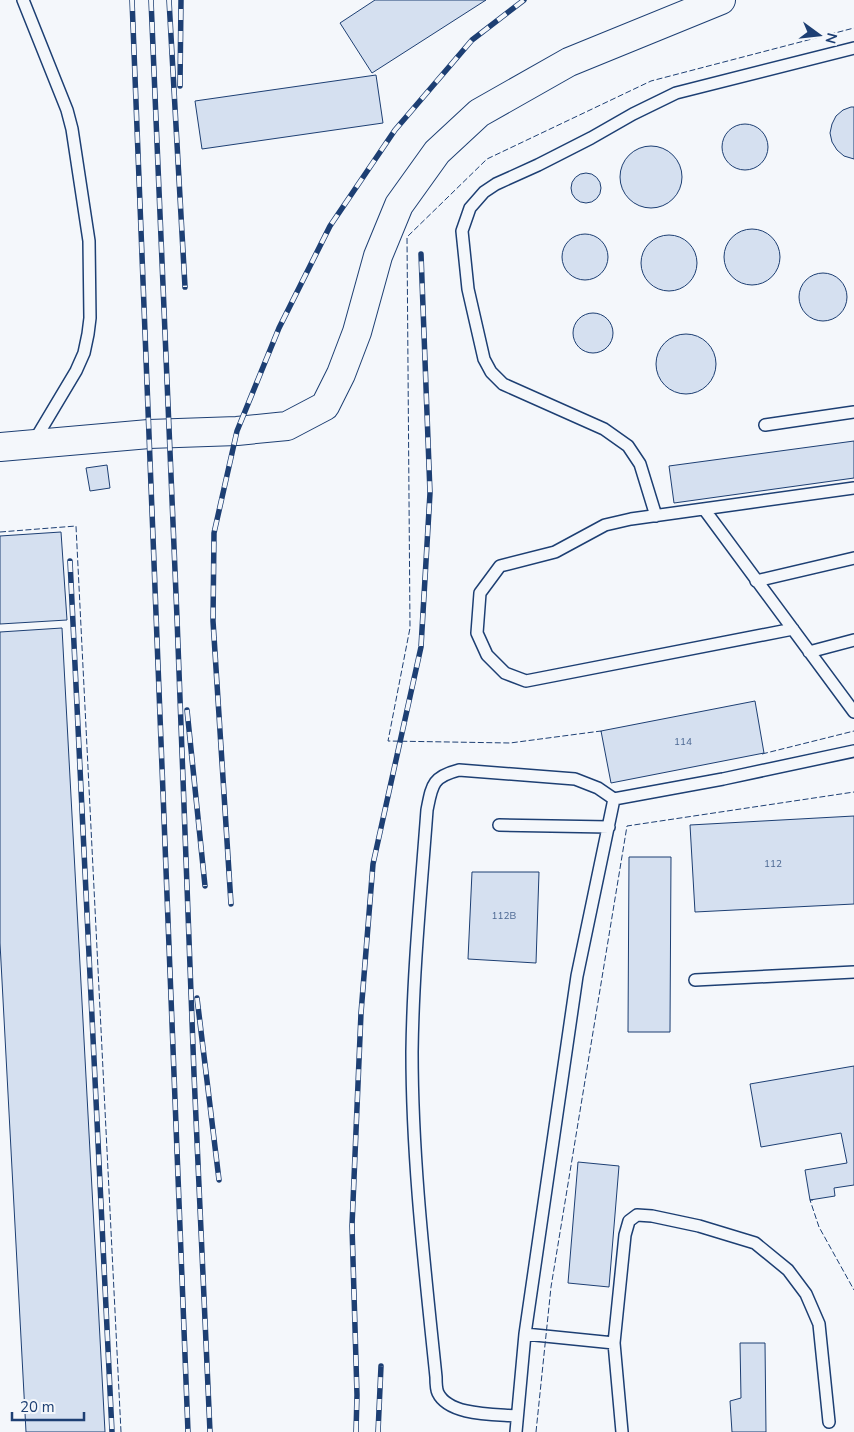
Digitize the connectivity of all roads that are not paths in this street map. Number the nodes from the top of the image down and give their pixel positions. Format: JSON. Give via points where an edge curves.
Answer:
{"nodes":[{"id":1,"x":23,"y":0,"type":"edge"},
{"id":2,"x":721,"y":0,"type":"edge"},
{"id":3,"x":854,"y":48,"type":"edge"},
{"id":4,"x":854,"y":412,"type":"edge"},
{"id":5,"x":765,"y":424,"type":"dead end"},
{"id":6,"x":32,"y":444,"type":"junction"},
{"id":7,"x":0,"y":447,"type":"edge"},
{"id":8,"x":854,"y":488,"type":"edge"},
{"id":9,"x":704,"y":509,"type":"junction"},
{"id":10,"x":656,"y":516,"type":"junction"},
{"id":11,"x":854,"y":558,"type":"edge"},
{"id":12,"x":756,"y":581,"type":"junction"},
{"id":13,"x":792,"y":629,"type":"junction"},
{"id":14,"x":854,"y":640,"type":"edge"},
{"id":15,"x":809,"y":652,"type":"junction"},
{"id":16,"x":854,"y":712,"type":"edge"},
{"id":17,"x":854,"y":751,"type":"edge"},
{"id":18,"x":614,"y":799,"type":"junction"},
{"id":19,"x":500,"y":825,"type":"dead end"},
{"id":20,"x":609,"y":826,"type":"junction"},
{"id":21,"x":854,"y":972,"type":"edge"},
{"id":22,"x":695,"y":980,"type":"dead end"},
{"id":23,"x":525,"y":1334,"type":"junction"},
{"id":24,"x":614,"y":1343,"type":"junction"},
{"id":25,"x":518,"y":1416,"type":"junction"},
{"id":26,"x":829,"y":1422,"type":"dead end"},
{"id":27,"x":516,"y":1432,"type":"edge"},
{"id":28,"x":622,"y":1432,"type":"edge"}],
"edges":[{"from":1,"to":6,"type":"lane","via":[[72,129],[88,241],[90,318],[84,353],[76,371]]},
{"from":2,"to":6,"type":"main road","via":[[569,62],[479,114],[437,152],[399,205],[378,256],[357,332],[325,406],[287,426]]},
{"from":3,"to":10,"type":"lane","via":[[676,94],[496,184],[470,208],[462,231],[468,289],[490,372],[503,384],[604,429],[628,446],[640,464]]},
{"from":4,"to":5,"type":"lane"},
{"from":6,"to":7,"type":"main road"},
{"from":8,"to":9,"type":"lane"},
{"from":9,"to":10,"type":"lane"},
{"from":9,"to":12,"type":"lane"},
{"from":10,"to":13,"type":"lane","via":[[616,521],[555,552],[500,566],[480,593],[477,632],[487,655],[505,672],[526,681]]},
{"from":11,"to":12,"type":"lane"},
{"from":12,"to":13,"type":"lane"},
{"from":13,"to":15,"type":"lane"},
{"from":14,"to":15,"type":"lane"},
{"from":15,"to":16,"type":"lane"},
{"from":17,"to":18,"type":"lane"},
{"from":18,"to":20,"type":"lane"},
{"from":18,"to":25,"type":"lane","via":[[598,788],[574,779],[459,770],[445,774],[433,785],[427,810],[412,1052],[421,1232],[438,1393],[447,1404],[461,1410]]},
{"from":19,"to":20,"type":"lane"},
{"from":20,"to":23,"type":"lane","via":[[577,976]]},
{"from":21,"to":22,"type":"lane"},
{"from":23,"to":24,"type":"lane"},
{"from":23,"to":25,"type":"lane"},
{"from":24,"to":26,"type":"lane","via":[[625,1235],[629,1221],[637,1215],[699,1226],[755,1243],[788,1270],[806,1294],[819,1324]]},
{"from":24,"to":28,"type":"lane"},
{"from":25,"to":27,"type":"lane"}]}
